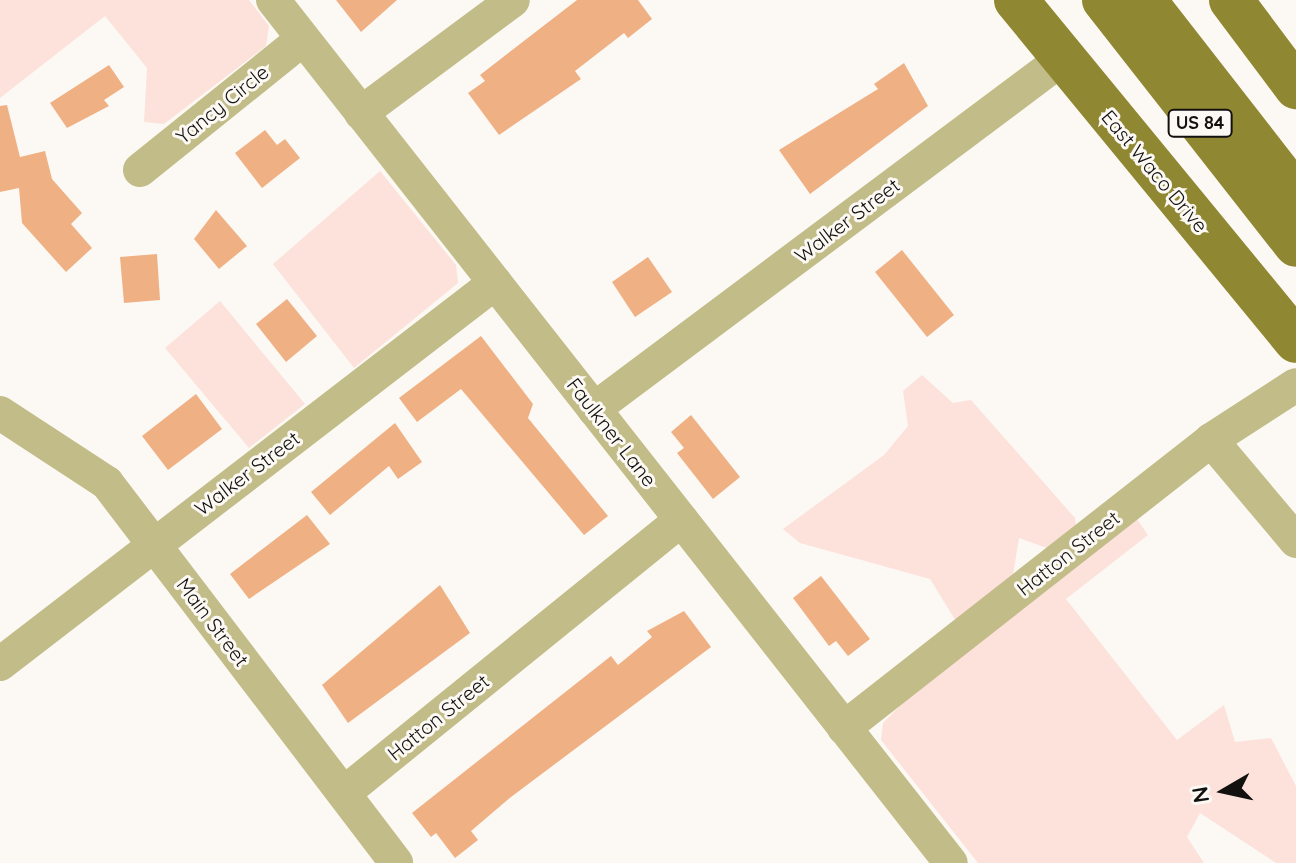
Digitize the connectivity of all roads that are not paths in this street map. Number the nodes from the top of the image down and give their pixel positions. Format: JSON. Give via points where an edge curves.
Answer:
{"nodes":[{"id":1,"x":273,"y":0,"type":"edge"},
{"id":2,"x":513,"y":0,"type":"edge"},
{"id":3,"x":1016,"y":0,"type":"edge"},
{"id":4,"x":1104,"y":0,"type":"edge"},
{"id":5,"x":1144,"y":0,"type":"edge"},
{"id":6,"x":1231,"y":0,"type":"edge"},
{"id":7,"x":303,"y":39,"type":"junction"},
{"id":8,"x":1062,"y":59,"type":"junction"},
{"id":9,"x":1296,"y":87,"type":"edge"},
{"id":10,"x":361,"y":113,"type":"junction"},
{"id":11,"x":140,"y":170,"type":"dead end"},
{"id":12,"x":1296,"y":195,"type":"edge"},
{"id":13,"x":1296,"y":245,"type":"edge"},
{"id":14,"x":495,"y":283,"type":"junction"},
{"id":15,"x":1296,"y":341,"type":"edge"},
{"id":16,"x":1296,"y":385,"type":"edge"},
{"id":17,"x":594,"y":409,"type":"junction"},
{"id":18,"x":0,"y":413,"type":"edge"},
{"id":19,"x":1211,"y":440,"type":"junction"},
{"id":20,"x":681,"y":520,"type":"junction"},
{"id":21,"x":1296,"y":541,"type":"edge"},
{"id":22,"x":154,"y":545,"type":"junction"},
{"id":23,"x":0,"y":664,"type":"edge"},
{"id":24,"x":844,"y":728,"type":"junction"},
{"id":25,"x":344,"y":793,"type":"junction"},
{"id":26,"x":396,"y":863,"type":"edge"},
{"id":27,"x":951,"y":863,"type":"edge"}],
"edges":[{"from":1,"to":7,"type":"street","name":"Faulkner Lane"},
{"from":2,"to":10,"type":"street"},
{"from":3,"to":8,"type":"main road","name":"East Waco Drive"},
{"from":4,"to":13,"type":"main road","number":"US 84"},
{"from":5,"to":12,"type":"main road","number":"US 84"},
{"from":6,"to":9,"type":"main road"},
{"from":7,"to":10,"type":"street","name":"Faulkner Lane"},
{"from":7,"to":11,"type":"street","name":"Yancy Circle"},
{"from":8,"to":15,"type":"main road","name":"East Waco Drive"},
{"from":8,"to":17,"type":"street","name":"Walker Street"},
{"from":10,"to":14,"type":"street","name":"Faulkner Lane"},
{"from":14,"to":17,"type":"street","name":"Faulkner Lane"},
{"from":14,"to":22,"type":"street","name":"Walker Street"},
{"from":16,"to":19,"type":"street","name":"Hatton Street"},
{"from":17,"to":20,"type":"street","name":"Faulkner Lane"},
{"from":18,"to":22,"type":"street","name":"Main Street","via":[[80,459]]},
{"from":19,"to":21,"type":"street"},
{"from":19,"to":24,"type":"street","name":"Hatton Street"},
{"from":20,"to":24,"type":"street","name":"Faulkner Lane"},
{"from":20,"to":25,"type":"street","name":"Hatton Street"},
{"from":22,"to":23,"type":"street","name":"Walker Street"},
{"from":22,"to":25,"type":"street","name":"Main Street"},
{"from":24,"to":27,"type":"street","name":"Faulkner Lane"},
{"from":25,"to":26,"type":"street","name":"Main Street"}]}
